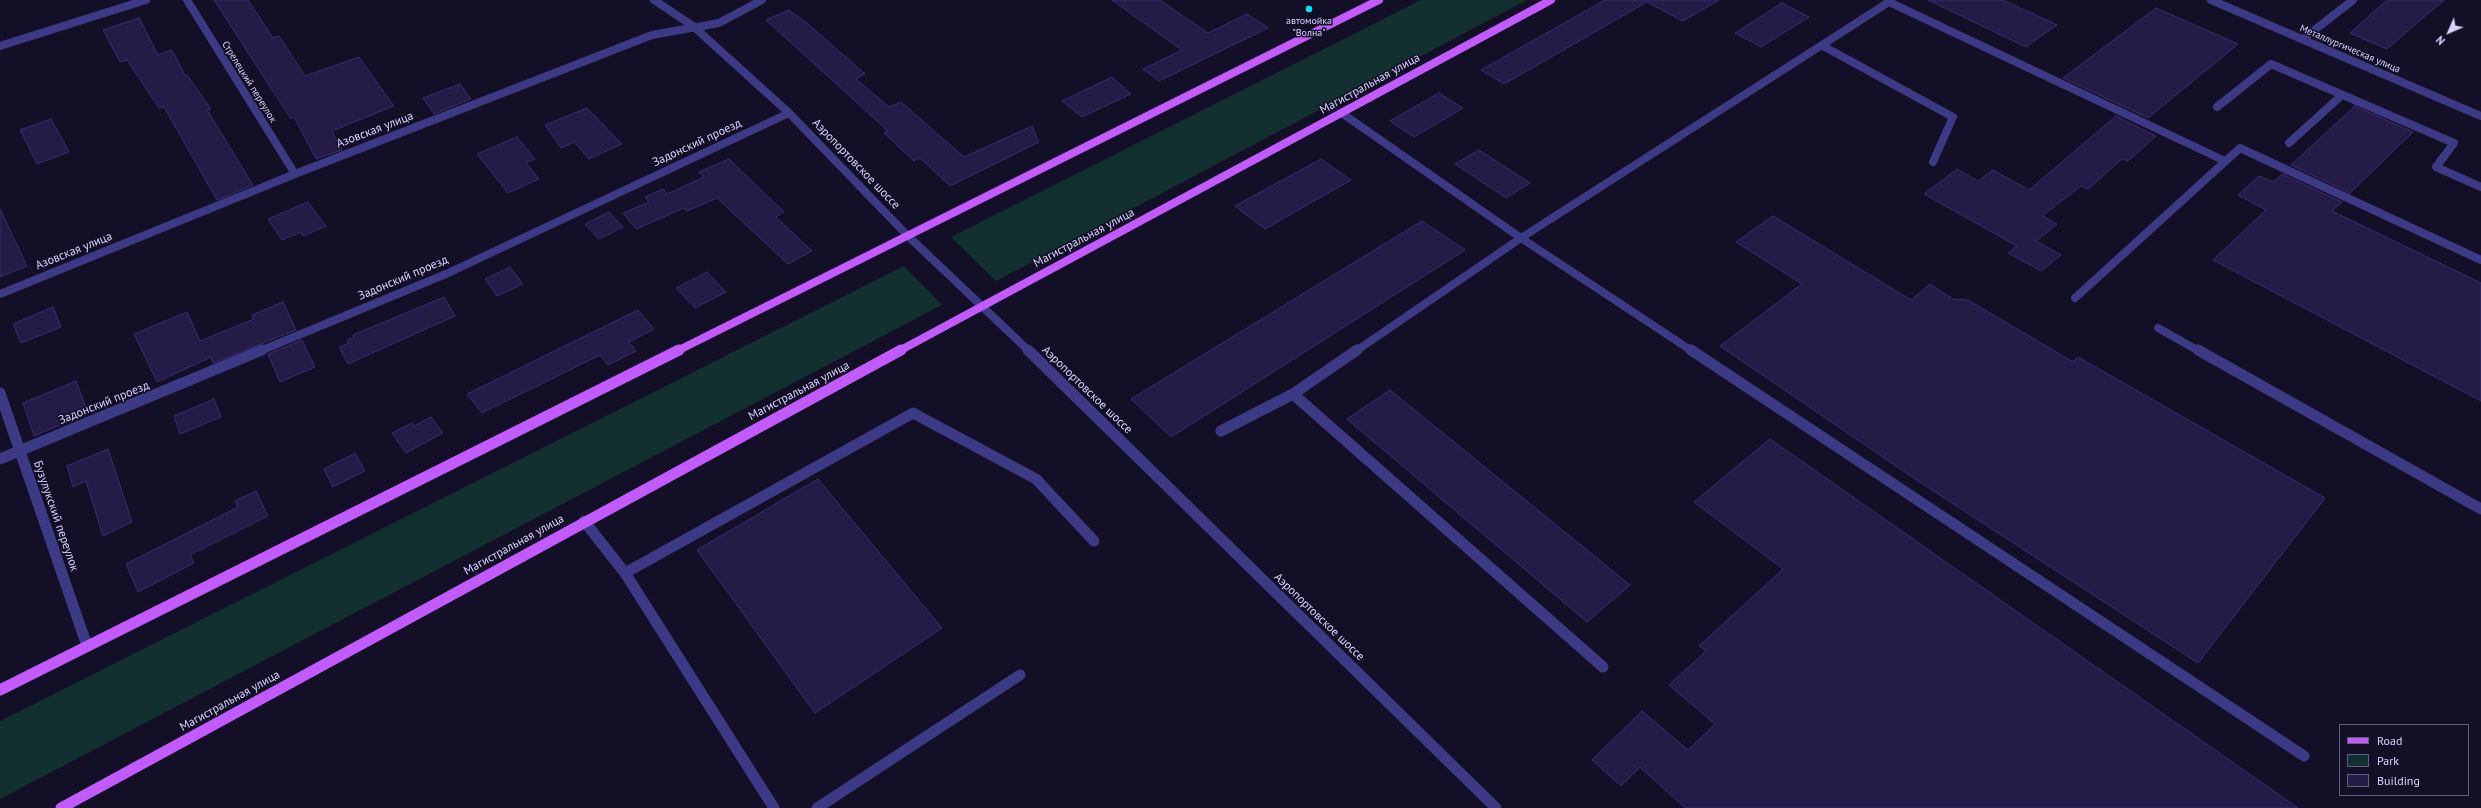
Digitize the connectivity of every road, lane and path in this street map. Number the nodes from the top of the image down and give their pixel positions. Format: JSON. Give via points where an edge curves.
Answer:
{"nodes":[{"id":1,"x":146,"y":0,"type":"edge"},
{"id":2,"x":187,"y":0,"type":"edge"},
{"id":3,"x":654,"y":0,"type":"edge"},
{"id":4,"x":762,"y":0,"type":"edge"},
{"id":5,"x":1379,"y":0,"type":"edge"},
{"id":6,"x":1550,"y":0,"type":"edge"},
{"id":7,"x":2211,"y":0,"type":"edge"},
{"id":8,"x":2353,"y":0,"type":"edge"},
{"id":9,"x":693,"y":26,"type":"junction"},
{"id":10,"x":2302,"y":39,"type":"junction"},
{"id":11,"x":0,"y":46,"type":"edge"},
{"id":12,"x":1823,"y":46,"type":"junction"},
{"id":13,"x":2342,"y":95,"type":"junction"},
{"id":14,"x":2217,"y":107,"type":"dead end"},
{"id":15,"x":789,"y":113,"type":"junction"},
{"id":16,"x":1343,"y":114,"type":"junction"},
{"id":17,"x":2481,"y":116,"type":"edge"},
{"id":18,"x":2289,"y":143,"type":"dead end"},
{"id":19,"x":2225,"y":161,"type":"junction"},
{"id":20,"x":1933,"y":162,"type":"dead end"},
{"id":21,"x":295,"y":174,"type":"junction"},
{"id":22,"x":2481,"y":187,"type":"edge"},
{"id":23,"x":907,"y":235,"type":"junction"},
{"id":24,"x":1521,"y":238,"type":"junction"},
{"id":25,"x":2481,"y":260,"type":"edge"},
{"id":26,"x":0,"y":294,"type":"edge"},
{"id":27,"x":2075,"y":298,"type":"dead end"},
{"id":28,"x":983,"y":306,"type":"junction"},
{"id":29,"x":2158,"y":328,"type":"dead end"},
{"id":30,"x":0,"y":394,"type":"edge"},
{"id":31,"x":1293,"y":394,"type":"junction"},
{"id":32,"x":1221,"y":431,"type":"dead end"},
{"id":33,"x":20,"y":450,"type":"junction"},
{"id":34,"x":0,"y":459,"type":"edge"},
{"id":35,"x":2481,"y":509,"type":"edge"},
{"id":36,"x":584,"y":521,"type":"junction"},
{"id":37,"x":1094,"y":541,"type":"dead end"},
{"id":38,"x":625,"y":573,"type":"junction"},
{"id":39,"x":87,"y":646,"type":"junction"},
{"id":40,"x":1603,"y":666,"type":"dead end"},
{"id":41,"x":1020,"y":675,"type":"dead end"},
{"id":42,"x":0,"y":690,"type":"edge"},
{"id":43,"x":2304,"y":756,"type":"dead end"},
{"id":44,"x":61,"y":808,"type":"edge"},
{"id":45,"x":774,"y":808,"type":"edge"},
{"id":46,"x":817,"y":808,"type":"edge"},
{"id":47,"x":1496,"y":808,"type":"edge"}],
"edges":[{"from":1,"to":11,"type":"street"},
{"from":2,"to":21,"type":"street","name":"Стрелецкий переулок"},
{"from":3,"to":9,"type":"street","name":"Аэропортовское шоссе"},
{"from":4,"to":9,"type":"street","name":"Азовская улица","via":[[719,23]]},
{"from":5,"to":23,"type":"main road"},
{"from":6,"to":16,"type":"main road","name":"Магистральная улица"},
{"from":7,"to":10,"type":"street","name":"Металлургическая улица"},
{"from":8,"to":10,"type":"street"},
{"from":9,"to":15,"type":"street","name":"Аэропортовское шоссе"},
{"from":9,"to":21,"type":"street","name":"Азовская улица","via":[[652,35]]},
{"from":10,"to":17,"type":"street","name":"Металлургическая улица"},
{"from":12,"to":19,"type":"street","via":[[1889,2]]},
{"from":12,"to":20,"type":"street","via":[[1953,117]]},
{"from":12,"to":24,"type":"street"},
{"from":13,"to":14,"type":"street","via":[[2270,64]]},
{"from":13,"to":18,"type":"street"},
{"from":13,"to":22,"type":"street","via":[[2454,143],[2436,168]]},
{"from":15,"to":23,"type":"street","name":"Аэропортовское шоссе"},
{"from":15,"to":33,"type":"street","name":"Задонский проезд","via":[[446,274]]},
{"from":16,"to":24,"type":"street"},
{"from":16,"to":28,"type":"main road","name":"Магистральная улица"},
{"from":19,"to":25,"type":"street","via":[[2240,148]]},
{"from":19,"to":27,"type":"street"},
{"from":21,"to":26,"type":"street","name":"Азовская улица"},
{"from":23,"to":28,"type":"street","name":"Аэропортовское шоссе"},
{"from":23,"to":39,"type":"main road"},
{"from":24,"to":31,"type":"street"},
{"from":24,"to":43,"type":"street"},
{"from":28,"to":36,"type":"main road","name":"Магистральная улица"},
{"from":28,"to":47,"type":"street","name":"Аэропортовское шоссе"},
{"from":29,"to":35,"type":"street"},
{"from":30,"to":33,"type":"street","name":"Бузулукский переулок"},
{"from":31,"to":32,"type":"street"},
{"from":31,"to":40,"type":"street"},
{"from":33,"to":34,"type":"street","name":"Задонский проезд"},
{"from":33,"to":39,"type":"street","name":"Бузулукский переулок"},
{"from":36,"to":38,"type":"street"},
{"from":36,"to":44,"type":"main road","name":"Магистральная улица"},
{"from":37,"to":38,"type":"street","via":[[1036,478],[913,413]]},
{"from":38,"to":45,"type":"street"},
{"from":39,"to":42,"type":"main road"},
{"from":41,"to":46,"type":"street"}]}
